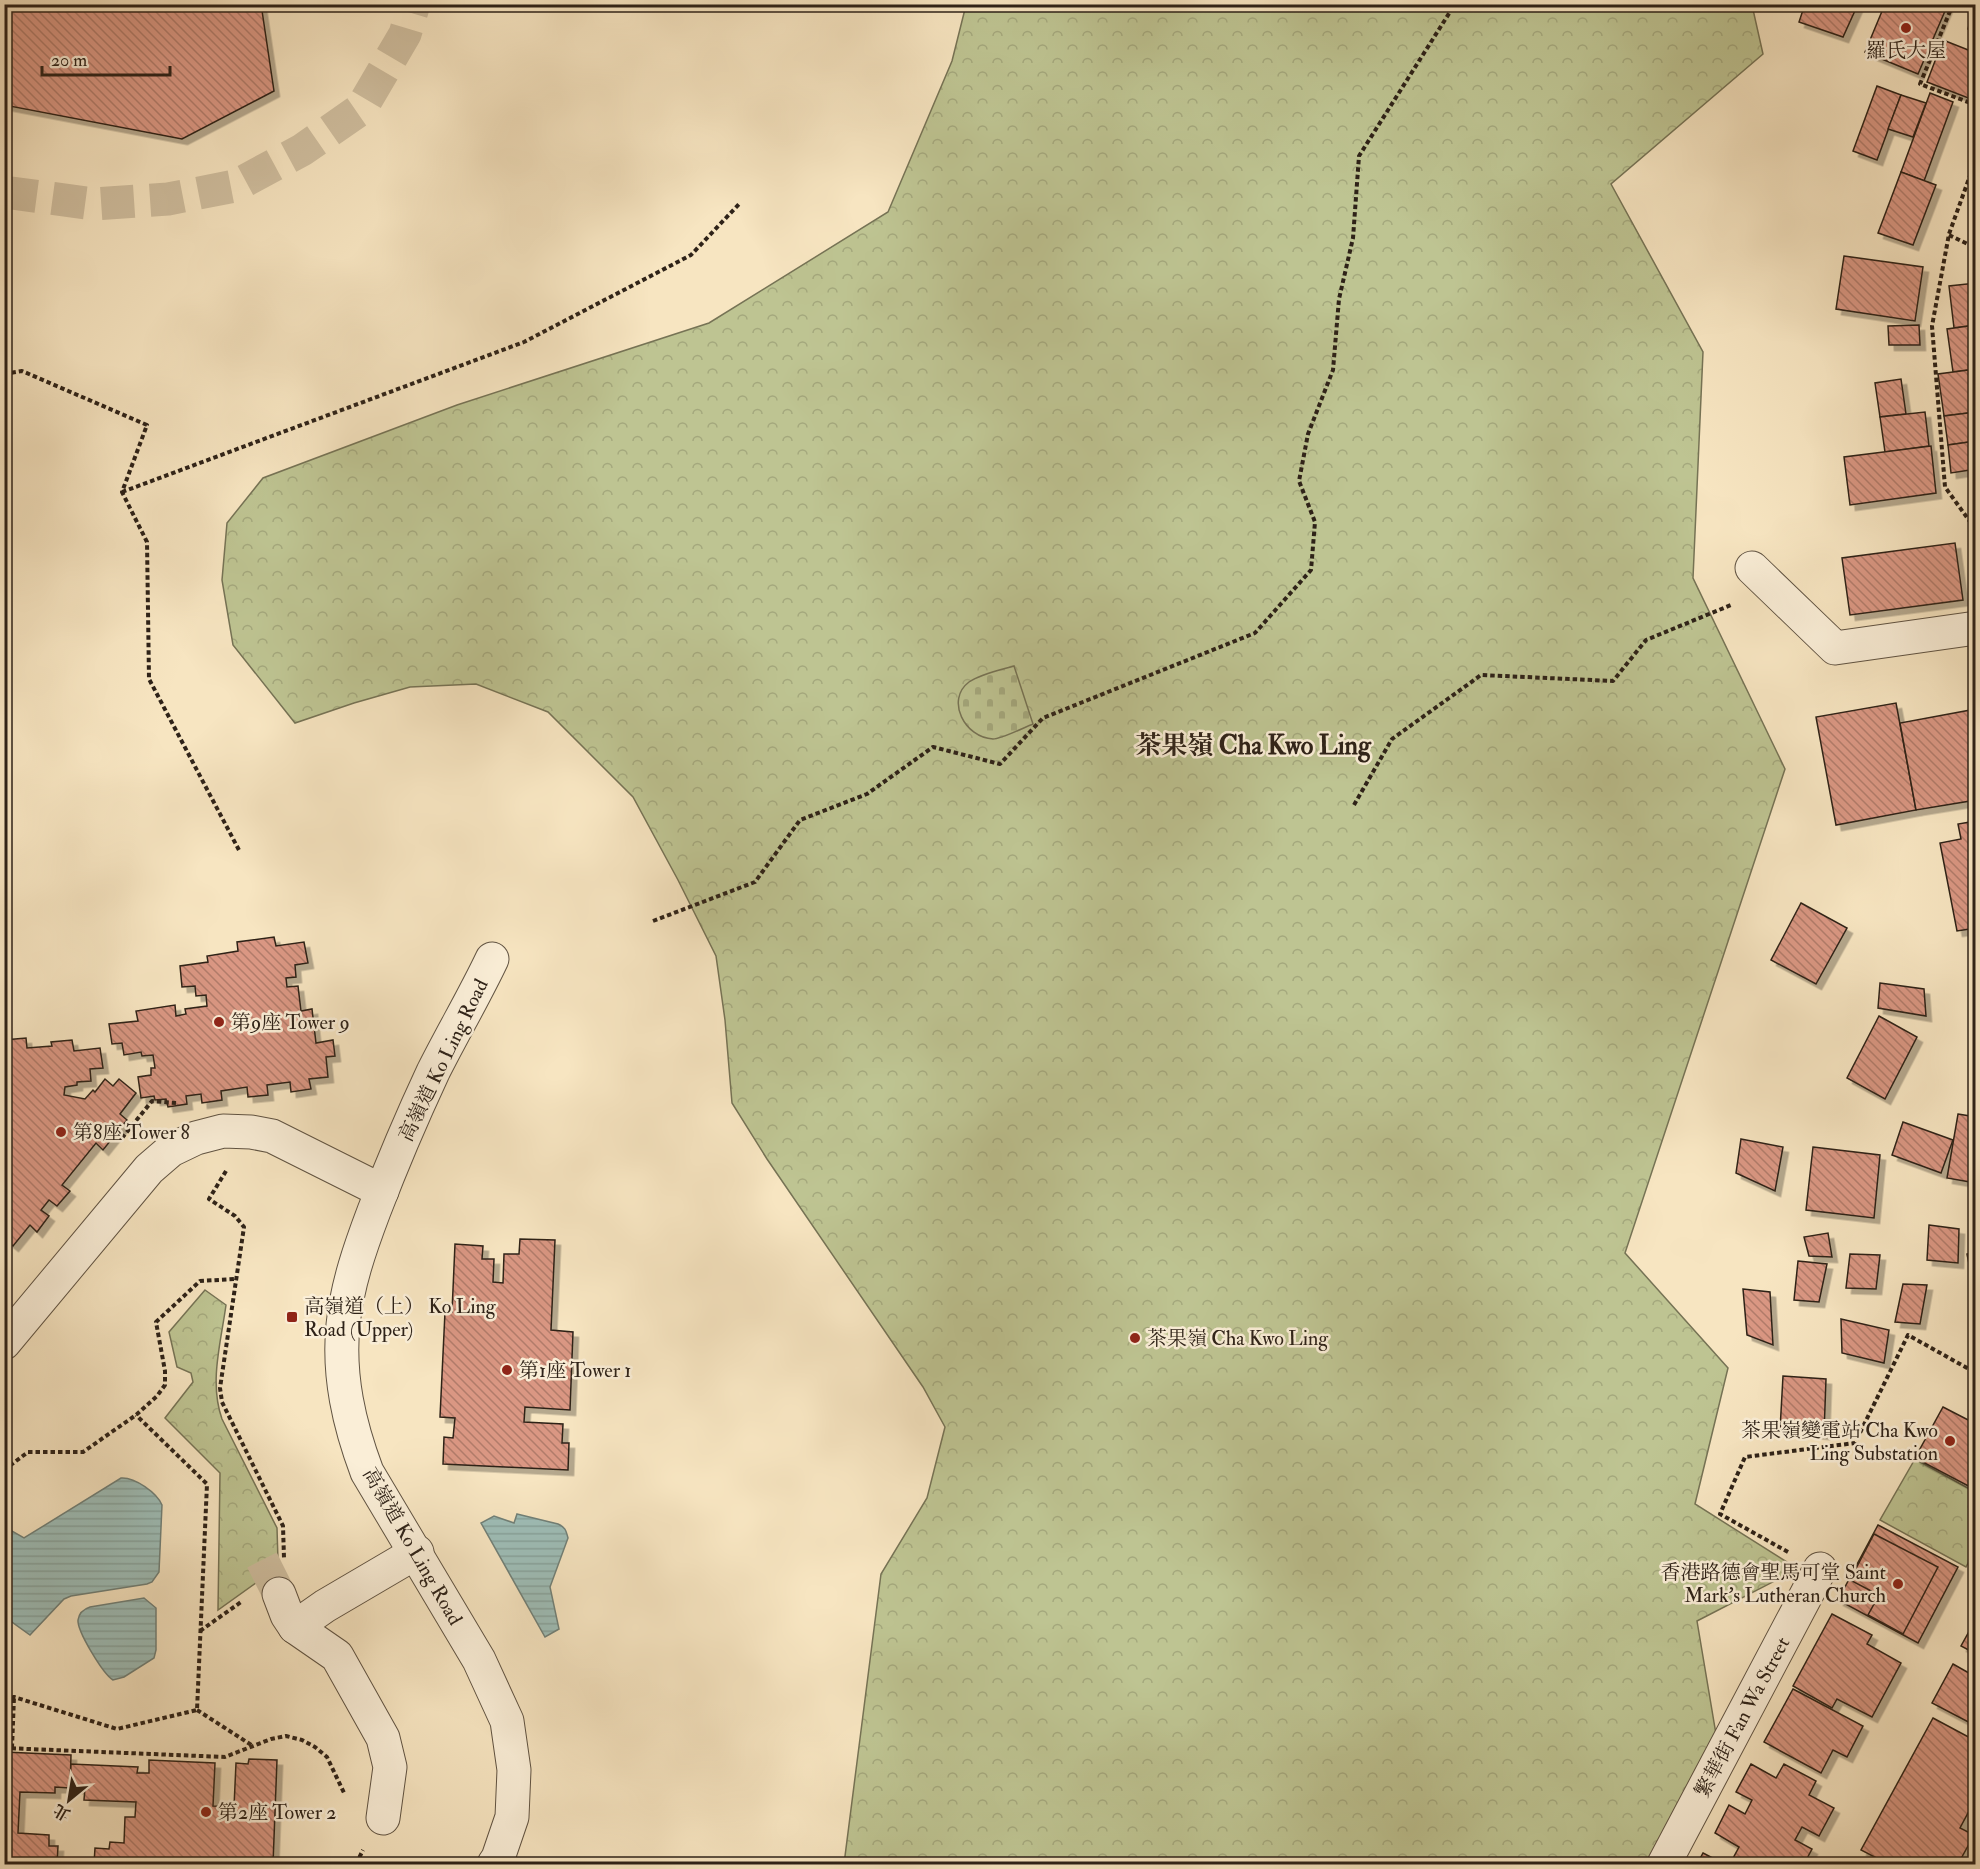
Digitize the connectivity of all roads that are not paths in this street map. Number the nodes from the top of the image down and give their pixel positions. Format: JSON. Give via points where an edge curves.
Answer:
{"nodes":[{"id":1,"x":1752,"y":568,"type":"road end"},
{"id":2,"x":1976,"y":628,"type":"edge"},
{"id":3,"x":492,"y":959,"type":"dead end"},
{"id":4,"x":382,"y":1191,"type":"junction"},
{"id":5,"x":4,"y":1343,"type":"edge"},
{"id":6,"x":417,"y":1552,"type":"junction"},
{"id":7,"x":1807,"y":1562,"type":"road end"},
{"id":8,"x":282,"y":1579,"type":"tunnel mouth"},
{"id":9,"x":294,"y":1626,"type":"junction"},
{"id":10,"x":383,"y":1818,"type":"dead end"},
{"id":11,"x":494,"y":1864,"type":"edge"},
{"id":12,"x":1664,"y":1864,"type":"edge"}],
"edges":[{"from":1,"to":2,"type":"street","via":[[1835,648]]},
{"from":3,"to":4,"type":"street","name":"高嶺道 Ko Ling Road","via":[[433,1074]]},
{"from":4,"to":5,"type":"street","via":[[273,1136],[223,1131],[196,1138],[171,1150],[149,1169]]},
{"from":4,"to":6,"type":"street","name":"高嶺道 Ko Ling Road","via":[[349,1286],[342,1364],[354,1437],[367,1472]]},
{"from":6,"to":9,"type":"street"},
{"from":6,"to":11,"type":"street","name":"高嶺道 Ko Ling Road","via":[[479,1660],[507,1721],[514,1770],[512,1817]]},
{"from":7,"to":12,"type":"street","name":"繁華街 Fan Wa Street"},
{"from":8,"to":9,"type":"street","via":[[287,1615]]},
{"from":9,"to":10,"type":"street","via":[[337,1656],[382,1737],[390,1767]]}]}
